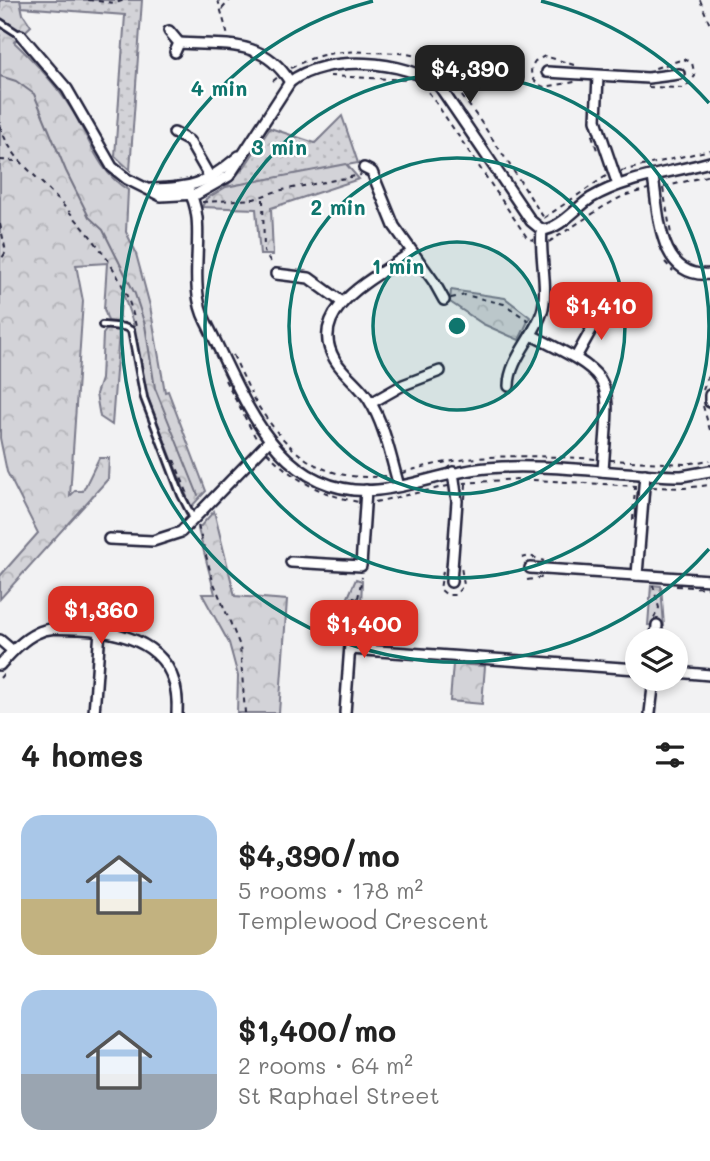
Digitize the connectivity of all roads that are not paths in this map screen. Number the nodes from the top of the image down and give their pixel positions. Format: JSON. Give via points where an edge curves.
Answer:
{"nodes":[{"id":1,"x":0,"y":22,"type":"edge"},
{"id":2,"x":169,"y":30,"type":"dead end"},
{"id":3,"x":21,"y":35,"type":"joint"},
{"id":4,"x":547,"y":72,"type":"dead end"},
{"id":5,"x":679,"y":74,"type":"dead end"},
{"id":6,"x":598,"y":76,"type":"junction"},
{"id":7,"x":290,"y":82,"type":"junction"},
{"id":8,"x":187,"y":126,"type":"dead end"},
{"id":9,"x":174,"y":133,"type":"dead end"},
{"id":10,"x":185,"y":137,"type":"junction"},
{"id":11,"x":710,"y":162,"type":"edge"},
{"id":12,"x":372,"y":169,"type":"road end"},
{"id":13,"x":653,"y":177,"type":"junction"},
{"id":14,"x":212,"y":183,"type":"junction"},
{"id":15,"x":622,"y":184,"type":"junction"},
{"id":16,"x":190,"y":195,"type":"junction"},
{"id":17,"x":542,"y":230,"type":"junction"},
{"id":18,"x":412,"y":252,"type":"junction"},
{"id":19,"x":273,"y":274,"type":"road end"},
{"id":20,"x":710,"y":274,"type":"edge"},
{"id":21,"x":439,"y":298,"type":"road end"},
{"id":22,"x":342,"y":302,"type":"junction"},
{"id":23,"x":600,"y":314,"type":"dead end"},
{"id":24,"x":102,"y":325,"type":"dead end"},
{"id":25,"x":531,"y":335,"type":"junction"},
{"id":26,"x":576,"y":357,"type":"junction"},
{"id":27,"x":440,"y":372,"type":"dead end"},
{"id":28,"x":509,"y":386,"type":"dead end"},
{"id":29,"x":710,"y":395,"type":"edge"},
{"id":30,"x":710,"y":402,"type":"edge"},
{"id":31,"x":371,"y":403,"type":"junction"},
{"id":32,"x":270,"y":440,"type":"junction"},
{"id":33,"x":603,"y":471,"type":"junction"},
{"id":34,"x":710,"y":471,"type":"edge"},
{"id":35,"x":453,"y":472,"type":"junction"},
{"id":36,"x":645,"y":474,"type":"junction"},
{"id":37,"x":400,"y":486,"type":"junction"},
{"id":38,"x":366,"y":490,"type":"junction"},
{"id":39,"x":195,"y":520,"type":"junction"},
{"id":40,"x":109,"y":540,"type":"dead end"},
{"id":41,"x":291,"y":562,"type":"dead end"},
{"id":42,"x":530,"y":568,"type":"dead end"},
{"id":43,"x":637,"y":575,"type":"junction"},
{"id":44,"x":710,"y":580,"type":"edge"},
{"id":45,"x":451,"y":582,"type":"dead end"},
{"id":46,"x":355,"y":605,"type":"road end"},
{"id":47,"x":654,"y":623,"type":"road end"},
{"id":48,"x":655,"y":628,"type":"edge"},
{"id":49,"x":100,"y":630,"type":"junction"},
{"id":50,"x":0,"y":640,"type":"edge"},
{"id":51,"x":349,"y":649,"type":"junction"},
{"id":52,"x":13,"y":651,"type":"junction"},
{"id":53,"x":0,"y":666,"type":"edge"},
{"id":54,"x":625,"y":669,"type":"edge"},
{"id":55,"x":688,"y":673,"type":"edge"},
{"id":56,"x":710,"y":675,"type":"edge"},
{"id":57,"x":652,"y":691,"type":"edge"},
{"id":58,"x":94,"y":713,"type":"edge"},
{"id":59,"x":177,"y":713,"type":"edge"},
{"id":60,"x":345,"y":713,"type":"edge"},
{"id":61,"x":650,"y":713,"type":"edge"}],
"edges":[{"from":1,"to":3,"type":"lane"},
{"from":2,"to":7,"type":"street","via":[[177,47],[230,46],[262,52]]},
{"from":3,"to":16,"type":"street","via":[[67,89],[112,167],[149,190]]},
{"from":4,"to":6,"type":"street"},
{"from":5,"to":6,"type":"street"},
{"from":6,"to":15,"type":"street","via":[[596,120]]},
{"from":7,"to":14,"type":"street","via":[[241,154]]},
{"from":7,"to":17,"type":"street","via":[[300,74],[341,64],[397,66],[428,76],[440,86],[531,221]]},
{"from":8,"to":10,"type":"street"},
{"from":9,"to":10,"type":"street"},
{"from":10,"to":14,"type":"street"},
{"from":11,"to":13,"type":"street"},
{"from":12,"to":18,"type":"street","via":[[389,218]]},
{"from":13,"to":15,"type":"street"},
{"from":13,"to":20,"type":"street","via":[[659,187],[665,244],[674,262],[689,272]]},
{"from":14,"to":16,"type":"street"},
{"from":15,"to":17,"type":"street","via":[[592,198],[551,229]]},
{"from":16,"to":32,"type":"street","via":[[201,311],[249,412]]},
{"from":17,"to":25,"type":"street","via":[[544,300]]},
{"from":18,"to":21,"type":"street"},
{"from":18,"to":22,"type":"street"},
{"from":19,"to":22,"type":"street","via":[[309,278]]},
{"from":22,"to":31,"type":"street","via":[[329,321],[328,343],[338,365]]},
{"from":23,"to":26,"type":"street"},
{"from":24,"to":39,"type":"lane","via":[[131,330],[144,398]]},
{"from":25,"to":26,"type":"street"},
{"from":25,"to":28,"type":"street","via":[[505,372]]},
{"from":26,"to":33,"type":"street","via":[[593,368],[605,386]]},
{"from":27,"to":31,"type":"street"},
{"from":29,"to":30,"type":"street"},
{"from":31,"to":37,"type":"street","via":[[391,474]]},
{"from":32,"to":38,"type":"street","via":[[284,457],[321,481]]},
{"from":32,"to":39,"type":"street"},
{"from":33,"to":35,"type":"street","via":[[509,467]]},
{"from":33,"to":36,"type":"street"},
{"from":34,"to":36,"type":"street","via":[[682,476]]},
{"from":35,"to":37,"type":"street"},
{"from":35,"to":45,"type":"street","via":[[457,501]]},
{"from":36,"to":43,"type":"street"},
{"from":37,"to":38,"type":"street"},
{"from":38,"to":41,"type":"street","via":[[361,566]]},
{"from":39,"to":40,"type":"street","via":[[165,539]]},
{"from":42,"to":43,"type":"street"},
{"from":43,"to":44,"type":"street"},
{"from":46,"to":51,"type":"street"},
{"from":47,"to":48,"type":"street"},
{"from":49,"to":52,"type":"street","via":[[52,628],[38,632]]},
{"from":49,"to":58,"type":"street"},
{"from":49,"to":59,"type":"street","via":[[130,636],[158,654],[176,686]]},
{"from":50,"to":52,"type":"street"},
{"from":51,"to":54,"type":"street"},
{"from":51,"to":60,"type":"street"},
{"from":52,"to":53,"type":"street"},
{"from":55,"to":56,"type":"street"},
{"from":57,"to":61,"type":"street"}]}
